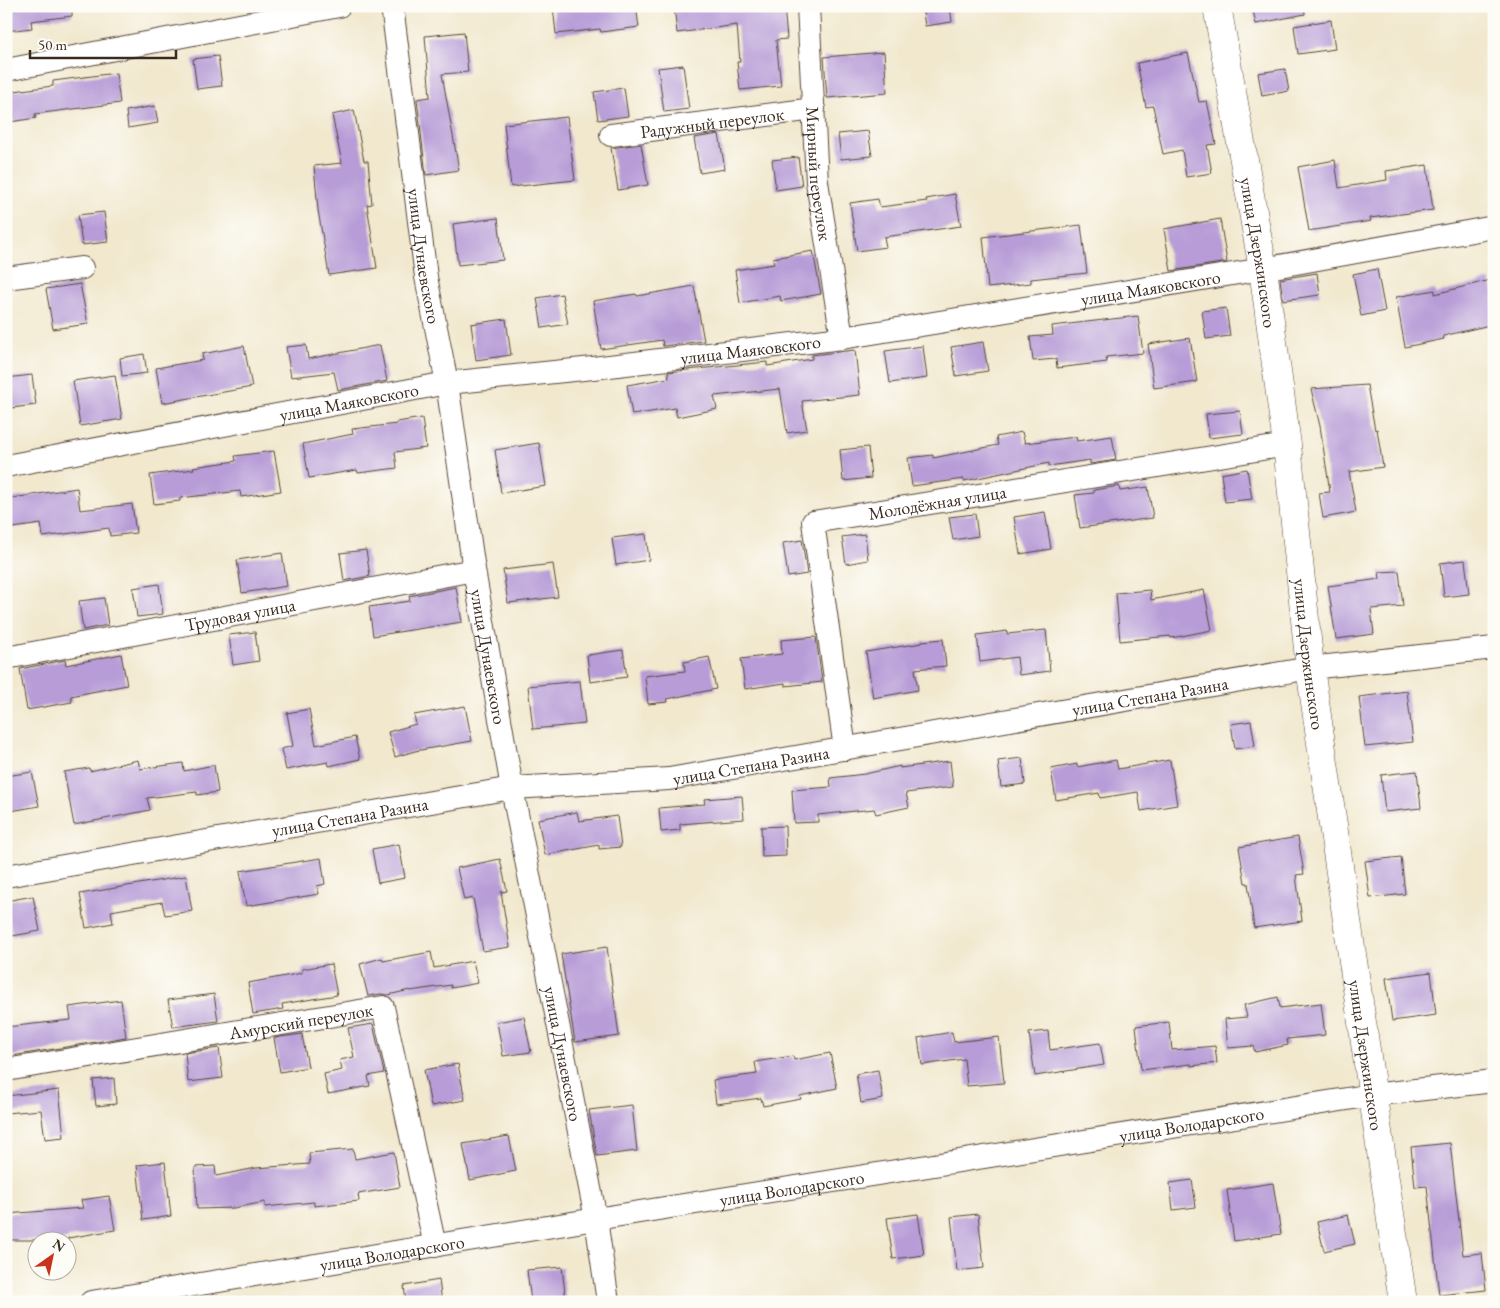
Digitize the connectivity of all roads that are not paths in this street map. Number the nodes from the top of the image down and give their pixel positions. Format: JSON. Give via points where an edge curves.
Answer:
{"nodes":[{"id":1,"x":339,"y":6,"type":"edge"},
{"id":2,"x":392,"y":6,"type":"edge"},
{"id":3,"x":808,"y":6,"type":"edge"},
{"id":4,"x":1217,"y":6,"type":"edge"},
{"id":5,"x":6,"y":70,"type":"edge"},
{"id":6,"x":814,"y":109,"type":"junction"},
{"id":7,"x":611,"y":135,"type":"dead end"},
{"id":8,"x":1494,"y":227,"type":"edge"},
{"id":9,"x":82,"y":268,"type":"dead end"},
{"id":10,"x":1262,"y":269,"type":"junction"},
{"id":11,"x":6,"y":278,"type":"edge"},
{"id":12,"x":842,"y":338,"type":"junction"},
{"id":13,"x":447,"y":383,"type":"junction"},
{"id":14,"x":1286,"y":445,"type":"junction"},
{"id":15,"x":6,"y":466,"type":"edge"},
{"id":16,"x":474,"y":570,"type":"junction"},
{"id":17,"x":1494,"y":648,"type":"edge"},
{"id":18,"x":6,"y":658,"type":"edge"},
{"id":19,"x":1310,"y":668,"type":"junction"},
{"id":20,"x":845,"y":749,"type":"junction"},
{"id":21,"x":512,"y":788,"type":"junction"},
{"id":22,"x":6,"y":876,"type":"edge"},
{"id":23,"x":6,"y":1070,"type":"edge"},
{"id":24,"x":1494,"y":1081,"type":"edge"},
{"id":25,"x":1372,"y":1096,"type":"junction"},
{"id":26,"x":596,"y":1219,"type":"junction"},
{"id":27,"x":435,"y":1246,"type":"junction"},
{"id":28,"x":91,"y":1302,"type":"edge"},
{"id":29,"x":608,"y":1302,"type":"edge"},
{"id":30,"x":1403,"y":1302,"type":"edge"}],
"edges":[{"from":1,"to":5,"type":"street"},
{"from":2,"to":13,"type":"street","name":"улица Дунаевского","via":[[426,277]]},
{"from":3,"to":6,"type":"street","name":"Мирный переулок"},
{"from":4,"to":10,"type":"street","name":"улица Дзержинского"},
{"from":6,"to":7,"type":"street","name":"Радужный переулок"},
{"from":6,"to":12,"type":"street","name":"Мирный переулок","via":[[817,182]]},
{"from":8,"to":10,"type":"street","name":"улица Маяковского"},
{"from":9,"to":11,"type":"street"},
{"from":10,"to":12,"type":"street","name":"улица Маяковского"},
{"from":10,"to":14,"type":"street","name":"улица Дзержинского"},
{"from":12,"to":13,"type":"street","name":"улица Маяковского"},
{"from":13,"to":15,"type":"street","name":"улица Маяковского"},
{"from":13,"to":16,"type":"street","name":"улица Дунаевского"},
{"from":14,"to":19,"type":"street","name":"улица Дзержинского"},
{"from":14,"to":20,"type":"street","name":"Молодёжная улица","via":[[813,522]]},
{"from":16,"to":18,"type":"street","name":"Трудовая улица"},
{"from":16,"to":21,"type":"street","name":"улица Дунаевского"},
{"from":17,"to":19,"type":"street","name":"улица Степана Разина"},
{"from":19,"to":20,"type":"street","name":"улица Степана Разина"},
{"from":19,"to":25,"type":"street","name":"улица Дзержинского"},
{"from":20,"to":21,"type":"street","name":"улица Степана Разина","via":[[669,779]]},
{"from":21,"to":22,"type":"street","name":"улица Степана Разина"},
{"from":21,"to":26,"type":"street","name":"улица Дунаевского"},
{"from":23,"to":27,"type":"street","name":"Амурский переулок","via":[[383,1007]]},
{"from":24,"to":25,"type":"street","name":"улица Володарского"},
{"from":25,"to":26,"type":"street","name":"улица Володарского"},
{"from":25,"to":30,"type":"street","name":"улица Дзержинского"},
{"from":26,"to":27,"type":"street","name":"улица Володарского"},
{"from":26,"to":29,"type":"street","name":"улица Дунаевского"},
{"from":27,"to":28,"type":"street","name":"улица Володарского"}]}
